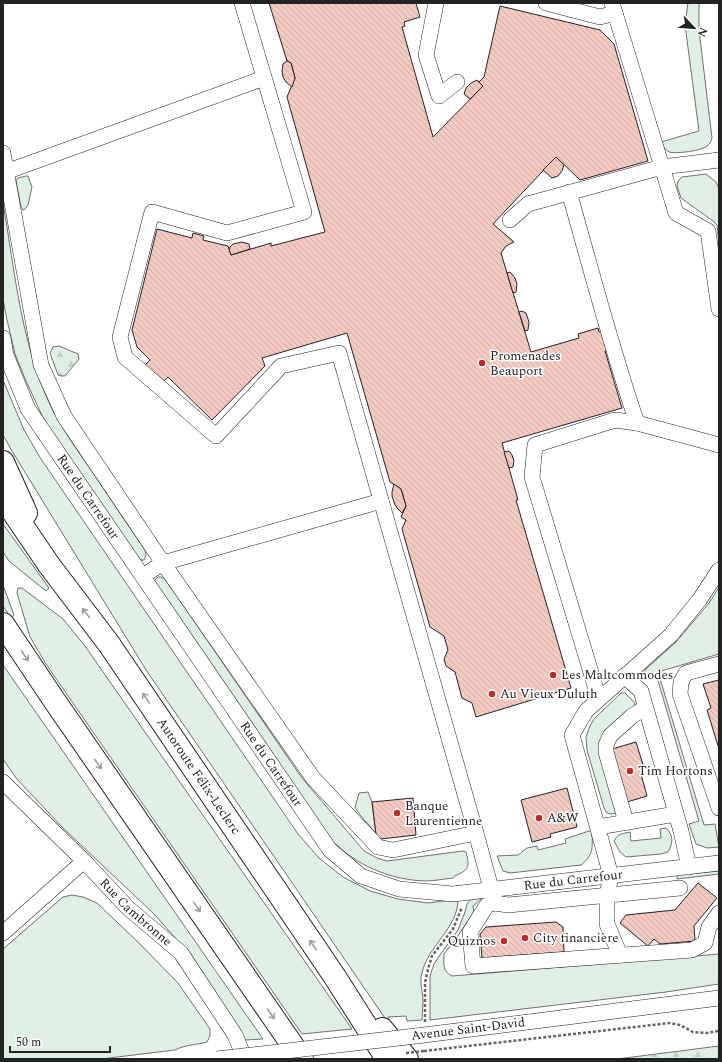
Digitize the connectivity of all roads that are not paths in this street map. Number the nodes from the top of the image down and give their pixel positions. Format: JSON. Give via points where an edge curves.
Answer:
{"nodes":[{"id":1,"x":242,"y":3,"type":"edge"},
{"id":2,"x":436,"y":3,"type":"edge"},
{"id":3,"x":546,"y":3,"type":"edge"},
{"id":4,"x":613,"y":8,"type":"edge"},
{"id":5,"x":264,"y":78,"type":"junction"},
{"id":6,"x":457,"y":82,"type":"dead end"},
{"id":7,"x":3,"y":153,"type":"edge"},
{"id":8,"x":719,"y":160,"type":"edge"},
{"id":9,"x":662,"y":167,"type":"junction"},
{"id":10,"x":4,"y":173,"type":"edge"},
{"id":11,"x":569,"y":192,"type":"junction"},
{"id":12,"x":510,"y":220,"type":"dead end"},
{"id":13,"x":719,"y":309,"type":"edge"},
{"id":14,"x":3,"y":338,"type":"edge"},
{"id":15,"x":637,"y":423,"type":"junction"},
{"id":16,"x":719,"y":444,"type":"edge"},
{"id":17,"x":3,"y":462,"type":"edge"},
{"id":18,"x":3,"y":497,"type":"edge"},
{"id":19,"x":381,"y":501,"type":"junction"},
{"id":20,"x":163,"y":563,"type":"junction"},
{"id":21,"x":49,"y":565,"type":"junction"},
{"id":22,"x":719,"y":570,"type":"edge"},
{"id":23,"x":142,"y":576,"type":"junction"},
{"id":24,"x":3,"y":624,"type":"edge"},
{"id":25,"x":719,"y":664,"type":"edge"},
{"id":26,"x":624,"y":676,"type":"junction"},
{"id":27,"x":599,"y":699,"type":"junction"},
{"id":28,"x":646,"y":708,"type":"junction"},
{"id":29,"x":3,"y":782,"type":"edge"},
{"id":30,"x":719,"y":808,"type":"edge"},
{"id":31,"x":676,"y":814,"type":"junction"},
{"id":32,"x":626,"y":822,"type":"junction"},
{"id":33,"x":598,"y":827,"type":"junction"},
{"id":34,"x":476,"y":833,"type":"junction"},
{"id":35,"x":84,"y":861,"type":"junction"},
{"id":36,"x":719,"y":863,"type":"edge"},
{"id":37,"x":689,"y":867,"type":"junction"},
{"id":38,"x":660,"y":870,"type":"junction"},
{"id":39,"x":611,"y":876,"type":"junction"},
{"id":40,"x":680,"y":888,"type":"dead end"},
{"id":41,"x":662,"y":890,"type":"junction"},
{"id":42,"x":607,"y":895,"type":"junction"},
{"id":43,"x":493,"y":896,"type":"junction"},
{"id":44,"x":719,"y":913,"type":"edge"},
{"id":45,"x":714,"y":929,"type":"edge"},
{"id":46,"x":3,"y":933,"type":"edge"},
{"id":47,"x":620,"y":956,"type":"junction"},
{"id":48,"x":335,"y":977,"type":"junction"},
{"id":49,"x":719,"y":998,"type":"edge"},
{"id":50,"x":416,"y":1055,"type":"edge"},
{"id":51,"x":217,"y":1059,"type":"edge"},
{"id":52,"x":245,"y":1059,"type":"edge"},
{"id":53,"x":302,"y":1059,"type":"edge"},
{"id":54,"x":388,"y":1059,"type":"edge"}],
"edges":[{"from":1,"to":5,"type":"street"},
{"from":2,"to":6,"type":"street","via":[[426,55],[439,96]]},
{"from":3,"to":4,"type":"street","via":[[600,17]]},
{"from":4,"to":9,"type":"street"},
{"from":5,"to":10,"type":"street"},
{"from":5,"to":19,"type":"street","via":[[304,212],[227,233],[152,212],[120,337],[125,357],[216,436],[281,366],[339,354]]},
{"from":7,"to":10,"type":"street"},
{"from":8,"to":9,"type":"street"},
{"from":9,"to":11,"type":"street"},
{"from":9,"to":13,"type":"street","via":[[676,213],[708,231]]},
{"from":10,"to":20,"type":"street","via":[[41,365],[64,416]]},
{"from":11,"to":12,"type":"street","via":[[528,204]]},
{"from":11,"to":15,"type":"street"},
{"from":14,"to":23,"type":"street","name":"Rue du Carrefour","via":[[6,355],[28,409]]},
{"from":15,"to":16,"type":"street"},
{"from":15,"to":27,"type":"street","via":[[615,420],[536,445],[532,477]]},
{"from":17,"to":21,"type":"highway"},
{"from":18,"to":21,"type":"highway","name":"Autoroute Félix-Leclerc"},
{"from":19,"to":20,"type":"street"},
{"from":19,"to":34,"type":"street"},
{"from":20,"to":23,"type":"street"},
{"from":20,"to":34,"type":"street","via":[[313,778],[378,847],[394,850]]},
{"from":48,"to":21,"type":"highway","name":"Autoroute Félix-Leclerc","one_way":true,"via":[[110,644]]},
{"from":22,"to":26,"type":"street","via":[[671,635]]},
{"from":23,"to":43,"type":"street","name":"Rue du Carrefour","via":[[330,850],[361,876],[399,889]]},
{"from":24,"to":53,"type":"highway","one_way":true},
{"from":25,"to":30,"type":"street","via":[[686,673],[681,682],[680,694]]},
{"from":26,"to":27,"type":"street"},
{"from":26,"to":28,"type":"street","via":[[641,692]]},
{"from":27,"to":33,"type":"street","via":[[586,711],[572,736]]},
{"from":28,"to":31,"type":"street"},
{"from":28,"to":32,"type":"street","via":[[632,716],[610,736],[606,745]]},
{"from":29,"to":35,"type":"street","name":"Rue Cambronne"},
{"from":31,"to":32,"type":"street"},
{"from":31,"to":37,"type":"street"},
{"from":32,"to":33,"type":"street"},
{"from":33,"to":39,"type":"street"},
{"from":34,"to":43,"type":"street"},
{"from":35,"to":46,"type":"street"},
{"from":35,"to":52,"type":"street","name":"Rue Cambronne","via":[[128,908],[181,953],[235,1035]]},
{"from":36,"to":37,"type":"street","name":"Rue du Carrefour"},
{"from":37,"to":38,"type":"street","name":"Rue du Carrefour"},
{"from":38,"to":39,"type":"street","name":"Rue du Carrefour"},
{"from":38,"to":41,"type":"street"},
{"from":39,"to":42,"type":"street"},
{"from":39,"to":43,"type":"street","name":"Rue du Carrefour"},
{"from":40,"to":41,"type":"street"},
{"from":41,"to":42,"type":"street"},
{"from":42,"to":43,"type":"street","via":[[508,906]]},
{"from":42,"to":47,"type":"street","via":[[607,924]]},
{"from":43,"to":47,"type":"street","via":[[470,932],[473,966]]},
{"from":44,"to":45,"type":"street"},
{"from":45,"to":47,"type":"street","via":[[705,943],[692,950]]},
{"from":48,"to":50,"type":"highway"},
{"from":48,"to":54,"type":"highway","name":"Autoroute Félix-Leclerc"},
{"from":49,"to":51,"type":"street","name":"Avenue Saint-David","bridge":true}]}
